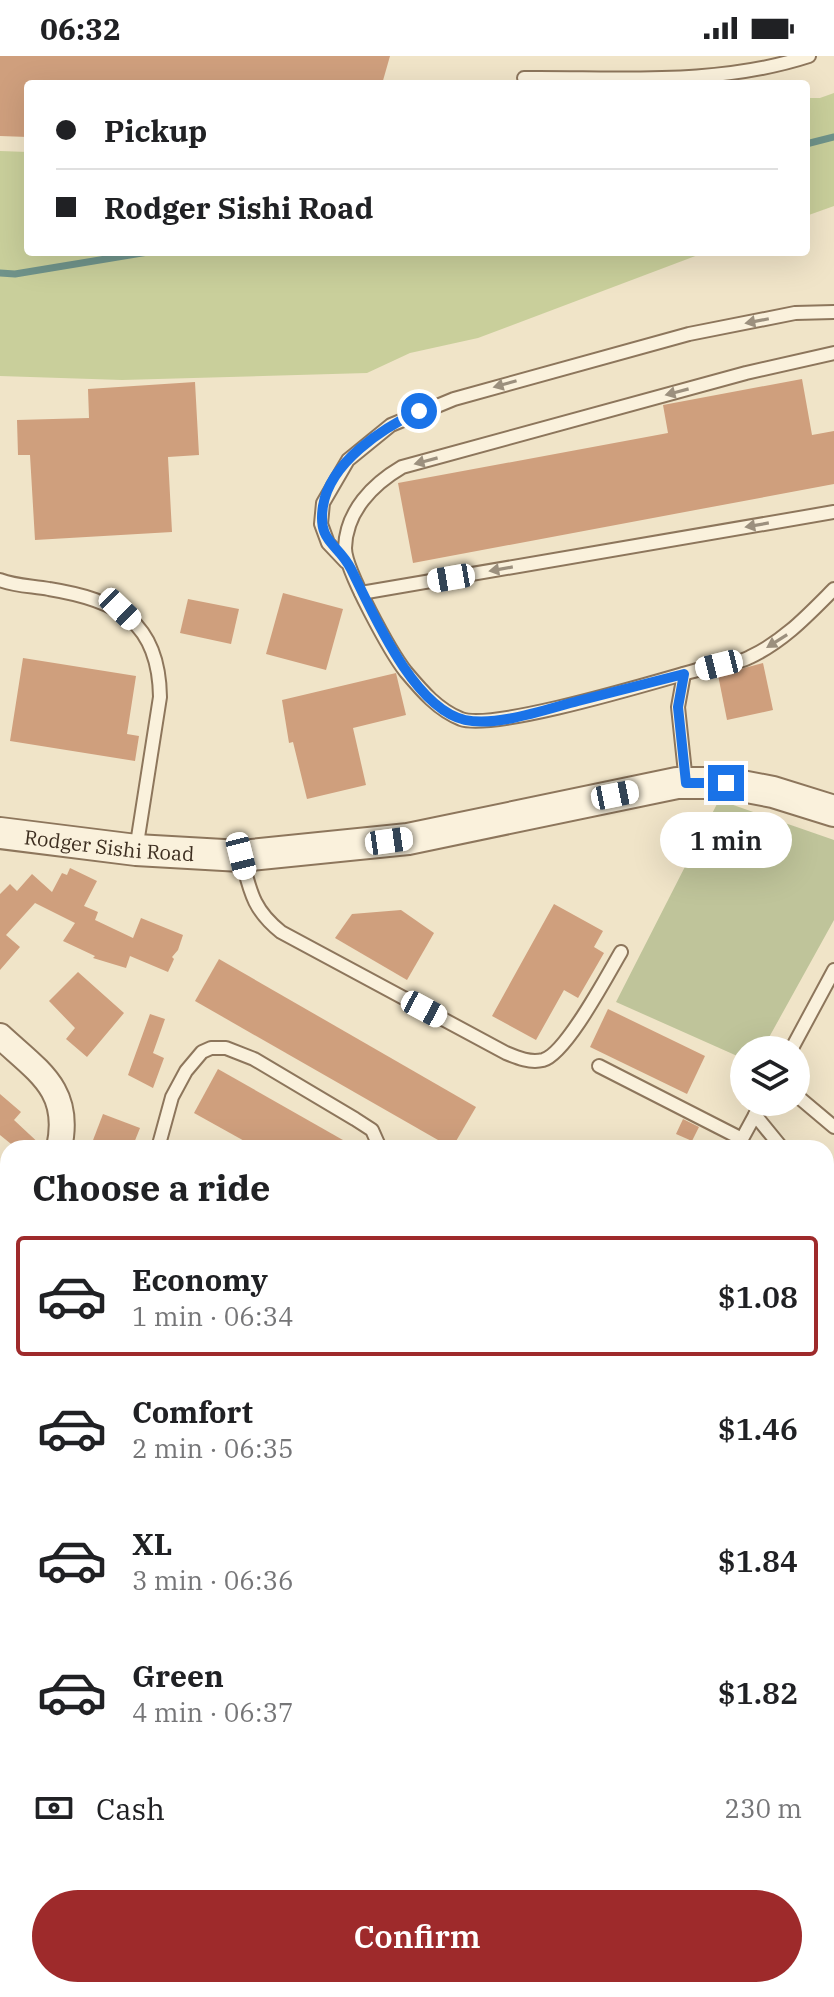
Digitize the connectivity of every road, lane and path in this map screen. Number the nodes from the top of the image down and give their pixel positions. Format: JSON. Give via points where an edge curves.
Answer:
{"nodes":[{"id":1,"x":809,"y":56,"type":"edge"},
{"id":2,"x":524,"y":78,"type":"dead end"},
{"id":3,"x":834,"y":312,"type":"edge"},
{"id":4,"x":834,"y":353,"type":"edge"},
{"id":5,"x":834,"y":512,"type":"edge"},
{"id":6,"x":349,"y":565,"type":"junction"},
{"id":7,"x":0,"y":580,"type":"edge"},
{"id":8,"x":834,"y":589,"type":"edge"},
{"id":9,"x":361,"y":593,"type":"junction"},
{"id":10,"x":684,"y":674,"type":"junction"},
{"id":11,"x":686,"y":783,"type":"junction"},
{"id":12,"x":834,"y":811,"type":"edge"},
{"id":13,"x":0,"y":833,"type":"edge"},
{"id":14,"x":136,"y":850,"type":"junction"},
{"id":15,"x":241,"y":856,"type":"junction"},
{"id":16,"x":621,"y":952,"type":"dead end"},
{"id":17,"x":834,"y":970,"type":"edge"},
{"id":18,"x":0,"y":1036,"type":"edge"},
{"id":19,"x":799,"y":1036,"type":"edge"},
{"id":20,"x":599,"y":1066,"type":"dead end"},
{"id":21,"x":810,"y":1107,"type":"edge"},
{"id":22,"x":754,"y":1116,"type":"edge"},
{"id":23,"x":756,"y":1116,"type":"edge"},
{"id":24,"x":834,"y":1127,"type":"edge"},
{"id":25,"x":60,"y":1140,"type":"edge"},
{"id":26,"x":160,"y":1140,"type":"edge"},
{"id":27,"x":376,"y":1140,"type":"edge"},
{"id":28,"x":732,"y":1140,"type":"edge"},
{"id":29,"x":741,"y":1140,"type":"edge"},
{"id":30,"x":775,"y":1140,"type":"edge"}],
"edges":[{"from":1,"to":2,"type":"lane","via":[[709,77]]},
{"from":3,"to":6,"type":"lane","one_way":true,"via":[[795,313],[674,338],[454,399],[391,425],[348,460],[323,503],[321,524],[328,543]]},
{"from":4,"to":6,"type":"lane","one_way":true,"via":[[402,467],[370,489],[357,508],[345,549]]},
{"from":5,"to":9,"type":"lane","one_way":true},
{"from":6,"to":9,"type":"lane"},
{"from":7,"to":14,"type":"lane","via":[[90,596],[120,609],[154,653],[160,697]]},
{"from":8,"to":10,"type":"lane","one_way":true,"via":[[787,635],[747,659]]},
{"from":9,"to":10,"type":"lane","via":[[404,670],[438,707],[462,720],[534,713]]},
{"from":10,"to":11,"type":"lane","via":[[678,707]]},
{"from":11,"to":12,"type":"street","name":"Rodger Sishi Road","via":[[726,783]]},
{"from":11,"to":15,"type":"street","name":"Rodger Sishi Road","via":[[408,839]]},
{"from":13,"to":14,"type":"street","name":"Rodger Sishi Road"},
{"from":14,"to":15,"type":"street","name":"Rodger Sishi Road"},
{"from":15,"to":16,"type":"lane","via":[[252,899],[263,918],[281,932],[526,1061],[545,1060],[558,1052]]},
{"from":17,"to":19,"type":"lane"},
{"from":18,"to":25,"type":"street","via":[[57,1097],[63,1112]]},
{"from":20,"to":28,"type":"lane"},
{"from":21,"to":24,"type":"lane"},
{"from":22,"to":29,"type":"lane"},
{"from":23,"to":30,"type":"lane"},
{"from":26,"to":27,"type":"lane","via":[[172,1097],[186,1071],[211,1048],[254,1059],[372,1130]]}]}
